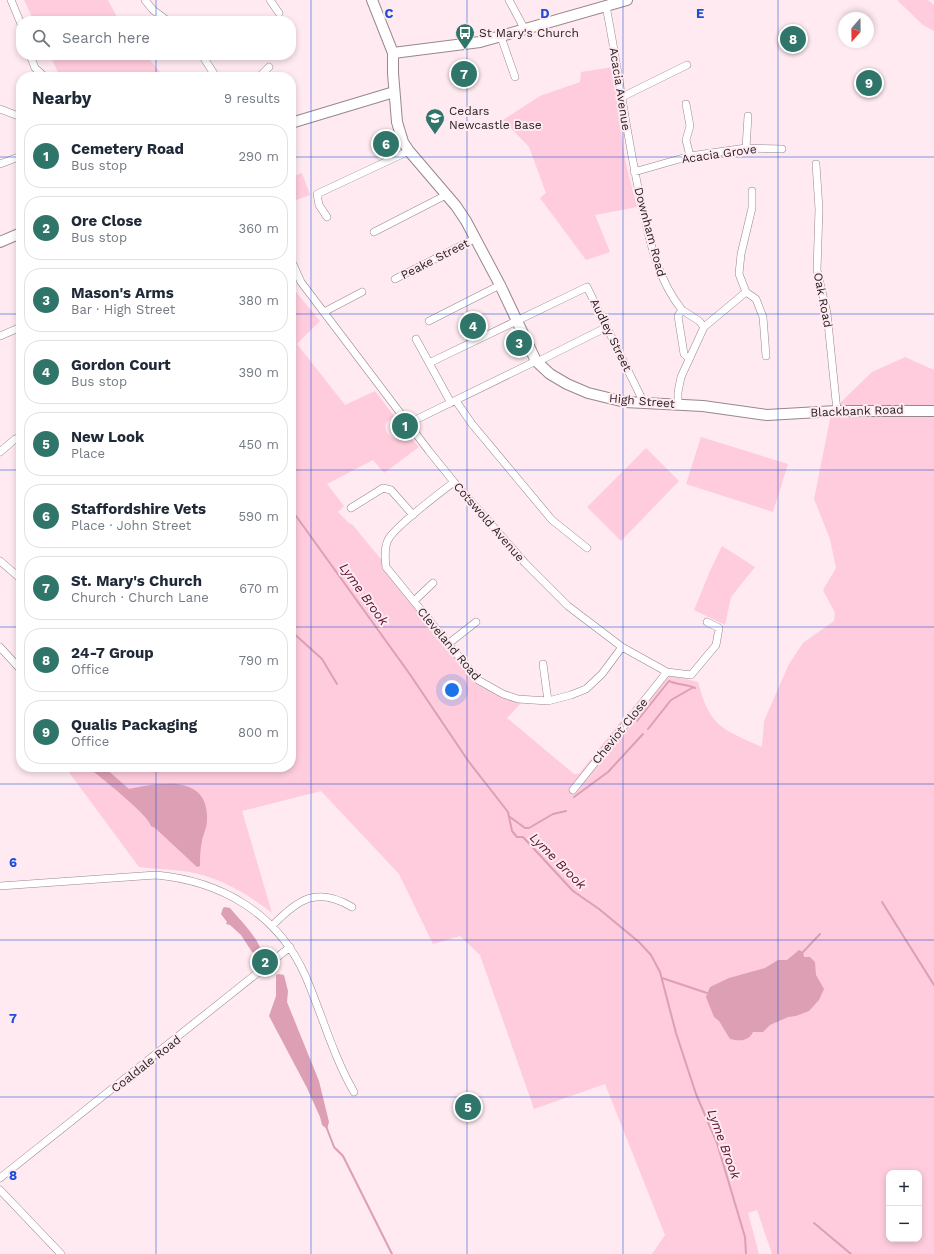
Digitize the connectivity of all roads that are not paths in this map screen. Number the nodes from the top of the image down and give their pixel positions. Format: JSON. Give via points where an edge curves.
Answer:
{"nodes":[{"id":1,"x":11,"y":0,"type":"edge"},
{"id":2,"x":145,"y":0,"type":"edge"},
{"id":3,"x":270,"y":0,"type":"edge"},
{"id":4,"x":372,"y":0,"type":"edge"},
{"id":5,"x":509,"y":0,"type":"edge"},
{"id":6,"x":627,"y":0,"type":"edge"},
{"id":7,"x":606,"y":6,"type":"junction"},
{"id":8,"x":279,"y":13,"type":"dead end"},
{"id":9,"x":18,"y":16,"type":"edge"},
{"id":10,"x":161,"y":16,"type":"edge"},
{"id":11,"x":525,"y":30,"type":"junction"},
{"id":12,"x":501,"y":37,"type":"junction"},
{"id":13,"x":394,"y":54,"type":"junction"},
{"id":14,"x":32,"y":60,"type":"edge"},
{"id":15,"x":205,"y":60,"type":"edge"},
{"id":16,"x":687,"y":65,"type":"dead end"},
{"id":17,"x":269,"y":67,"type":"dead end"},
{"id":18,"x":39,"y":72,"type":"edge"},
{"id":19,"x":213,"y":72,"type":"edge"},
{"id":20,"x":264,"y":72,"type":"edge"},
{"id":21,"x":515,"y":77,"type":"dead end"},
{"id":22,"x":394,"y":92,"type":"junction"},
{"id":23,"x":620,"y":98,"type":"junction"},
{"id":24,"x":686,"y":104,"type":"dead end"},
{"id":25,"x":0,"y":109,"type":"edge"},
{"id":26,"x":16,"y":115,"type":"edge"},
{"id":27,"x":748,"y":116,"type":"dead end"},
{"id":28,"x":296,"y":121,"type":"edge"},
{"id":29,"x":746,"y":148,"type":"junction"},
{"id":30,"x":782,"y":149,"type":"dead end"},
{"id":31,"x":409,"y":151,"type":"junction"},
{"id":32,"x":690,"y":156,"type":"junction"},
{"id":33,"x":16,"y":158,"type":"edge"},
{"id":34,"x":0,"y":164,"type":"edge"},
{"id":35,"x":816,"y":164,"type":"dead end"},
{"id":36,"x":634,"y":172,"type":"junction"},
{"id":37,"x":752,"y":191,"type":"dead end"},
{"id":38,"x":446,"y":195,"type":"junction"},
{"id":39,"x":327,"y":218,"type":"dead end"},
{"id":40,"x":374,"y":232,"type":"dead end"},
{"id":41,"x":16,"y":235,"type":"edge"},
{"id":42,"x":476,"y":238,"type":"junction"},
{"id":43,"x":0,"y":242,"type":"edge"},
{"id":44,"x":296,"y":271,"type":"edge"},
{"id":45,"x":395,"y":279,"type":"dead end"},
{"id":46,"x":500,"y":285,"type":"junction"},
{"id":47,"x":362,"y":292,"type":"dead end"},
{"id":48,"x":746,"y":292,"type":"junction"},
{"id":49,"x":682,"y":310,"type":"junction"},
{"id":50,"x":324,"y":312,"type":"junction"},
{"id":51,"x":430,"y":321,"type":"dead end"},
{"id":52,"x":516,"y":321,"type":"junction"},
{"id":53,"x":607,"y":327,"type":"junction"},
{"id":54,"x":704,"y":327,"type":"junction"},
{"id":55,"x":16,"y":329,"type":"edge"},
{"id":56,"x":0,"y":336,"type":"edge"},
{"id":57,"x":416,"y":339,"type":"dead end"},
{"id":58,"x":766,"y":356,"type":"dead end"},
{"id":59,"x":689,"y":358,"type":"junction"},
{"id":60,"x":429,"y":362,"type":"junction"},
{"id":61,"x":537,"y":362,"type":"junction"},
{"id":62,"x":454,"y":402,"type":"junction"},
{"id":63,"x":644,"y":403,"type":"junction"},
{"id":64,"x":678,"y":405,"type":"junction"},
{"id":65,"x":838,"y":411,"type":"junction"},
{"id":66,"x":934,"y":411,"type":"edge"},
{"id":67,"x":779,"y":415,"type":"joint"},
{"id":68,"x":409,"y":423,"type":"junction"},
{"id":69,"x":16,"y":439,"type":"edge"},
{"id":70,"x":0,"y":452,"type":"edge"},
{"id":71,"x":454,"y":482,"type":"junction"},
{"id":72,"x":351,"y":508,"type":"dead end"},
{"id":73,"x":413,"y":515,"type":"junction"},
{"id":74,"x":587,"y":548,"type":"dead end"},
{"id":75,"x":0,"y":561,"type":"edge"},
{"id":76,"x":16,"y":574,"type":"edge"},
{"id":77,"x":433,"y":583,"type":"dead end"},
{"id":78,"x":414,"y":601,"type":"junction"},
{"id":79,"x":476,"y":622,"type":"dead end"},
{"id":80,"x":707,"y":622,"type":"dead end"},
{"id":81,"x":448,"y":644,"type":"junction"},
{"id":82,"x":0,"y":647,"type":"edge"},
{"id":83,"x":622,"y":647,"type":"junction"},
{"id":84,"x":543,"y":664,"type":"dead end"},
{"id":85,"x":16,"y":665,"type":"edge"},
{"id":86,"x":667,"y":672,"type":"junction"},
{"id":87,"x":548,"y":701,"type":"junction"},
{"id":88,"x":573,"y":790,"type":"dead end"},
{"id":89,"x":0,"y":886,"type":"edge"},
{"id":90,"x":352,"y":908,"type":"dead end"},
{"id":91,"x":272,"y":926,"type":"junction"},
{"id":92,"x":290,"y":948,"type":"junction"},
{"id":93,"x":354,"y":1092,"type":"dead end"},
{"id":94,"x":0,"y":1178,"type":"edge"},
{"id":95,"x":0,"y":1190,"type":"edge"},
{"id":96,"x":61,"y":1254,"type":"edge"}],
"edges":[{"from":1,"to":9,"type":"street"},
{"from":2,"to":10,"type":"street"},
{"from":3,"to":8,"type":"street"},
{"from":4,"to":13,"type":"main road"},
{"from":5,"to":11,"type":"street"},
{"from":6,"to":7,"type":"main road"},
{"from":7,"to":11,"type":"main road"},
{"from":7,"to":23,"type":"street","name":"Acacia Avenue","via":[[616,57]]},
{"from":11,"to":12,"type":"main road"},
{"from":12,"to":13,"type":"main road"},
{"from":12,"to":21,"type":"street"},
{"from":13,"to":22,"type":"main road"},
{"from":14,"to":18,"type":"street"},
{"from":15,"to":19,"type":"street"},
{"from":16,"to":23,"type":"street"},
{"from":17,"to":20,"type":"street"},
{"from":22,"to":28,"type":"main road"},
{"from":22,"to":31,"type":"main road","via":[[399,129]]},
{"from":23,"to":36,"type":"street","name":"Acacia Avenue"},
{"from":24,"to":32,"type":"street","via":[[690,126],[686,140]]},
{"from":25,"to":26,"type":"street"},
{"from":27,"to":29,"type":"street"},
{"from":29,"to":30,"type":"street","name":"Acacia Grove"},
{"from":29,"to":32,"type":"street","name":"Acacia Grove"},
{"from":31,"to":38,"type":"main road","name":"High Street"},
{"from":31,"to":39,"type":"street","via":[[317,194],[319,205]]},
{"from":32,"to":36,"type":"street","name":"Acacia Grove"},
{"from":33,"to":34,"type":"street"},
{"from":35,"to":65,"type":"street","name":"Oak Road","via":[[819,210],[817,270],[827,313]]},
{"from":36,"to":49,"type":"street","name":"Downham Road","via":[[661,277]]},
{"from":37,"to":48,"type":"street","via":[[752,208],[739,274]]},
{"from":38,"to":40,"type":"street"},
{"from":38,"to":42,"type":"main road","name":"High Street"},
{"from":41,"to":43,"type":"main road"},
{"from":42,"to":45,"type":"street","name":"Peake Street"},
{"from":42,"to":46,"type":"main road","name":"High Street"},
{"from":44,"to":50,"type":"street","name":"Cotswold Avenue","via":[[301,282]]},
{"from":46,"to":51,"type":"street"},
{"from":46,"to":52,"type":"main road","name":"High Street"},
{"from":47,"to":50,"type":"street"},
{"from":48,"to":54,"type":"street"},
{"from":48,"to":58,"type":"street","via":[[756,299],[763,317]]},
{"from":49,"to":54,"type":"street","name":"Downham Road"},
{"from":49,"to":59,"type":"street","via":[[678,316],[684,354]]},
{"from":50,"to":68,"type":"street","name":"Cotswold Avenue"},
{"from":52,"to":53,"type":"street","name":"Audley Street","via":[[587,287]]},
{"from":52,"to":60,"type":"street"},
{"from":52,"to":61,"type":"main road","name":"High Street"},
{"from":53,"to":61,"type":"street"},
{"from":53,"to":63,"type":"street","name":"Audley Street"},
{"from":54,"to":59,"type":"street"},
{"from":55,"to":56,"type":"street"},
{"from":57,"to":60,"type":"street"},
{"from":59,"to":64,"type":"street","via":[[680,377]]},
{"from":60,"to":62,"type":"street"},
{"from":61,"to":62,"type":"street"},
{"from":61,"to":63,"type":"main road","name":"High Street","via":[[550,374],[588,393],[608,399]]},
{"from":62,"to":68,"type":"street"},
{"from":62,"to":74,"type":"street","via":[[552,520]]},
{"from":63,"to":64,"type":"main road","name":"High Street"},
{"from":64,"to":67,"type":"main road","name":"High Street"},
{"from":65,"to":66,"type":"main road","name":"Blackbank Road"},
{"from":65,"to":67,"type":"main road","name":"Blackbank Road"},
{"from":68,"to":71,"type":"street","name":"Cotswold Avenue"},
{"from":69,"to":70,"type":"street"},
{"from":71,"to":73,"type":"street","name":"Cleveland Road"},
{"from":71,"to":83,"type":"street","name":"Cotswold Avenue","via":[[525,563],[563,601]]},
{"from":72,"to":73,"type":"street","via":[[383,488],[391,490]]},
{"from":73,"to":78,"type":"street","name":"Cleveland Road","via":[[389,539],[385,555],[386,567]]},
{"from":75,"to":76,"type":"street"},
{"from":77,"to":78,"type":"street"},
{"from":78,"to":81,"type":"street","name":"Cleveland Road"},
{"from":79,"to":81,"type":"street"},
{"from":80,"to":86,"type":"street","name":"Cotswold Avenue","via":[[719,628],[716,644],[691,675]]},
{"from":81,"to":87,"type":"street","name":"Cleveland Road","via":[[478,680],[518,699]]},
{"from":82,"to":85,"type":"street"},
{"from":83,"to":86,"type":"street","name":"Cotswold Avenue"},
{"from":83,"to":87,"type":"street","name":"Cleveland Road","via":[[602,674],[586,689]]},
{"from":84,"to":87,"type":"street"},
{"from":86,"to":88,"type":"street","name":"Cheviot Close"},
{"from":89,"to":91,"type":"street","via":[[156,875],[176,877],[221,890],[243,902]]},
{"from":90,"to":91,"type":"street","via":[[340,900],[325,896],[308,898],[293,905]]},
{"from":91,"to":92,"type":"street"},
{"from":92,"to":93,"type":"street","via":[[304,974],[341,1070]]},
{"from":92,"to":94,"type":"street","name":"Coaldale Road"},
{"from":95,"to":96,"type":"street"}]}
